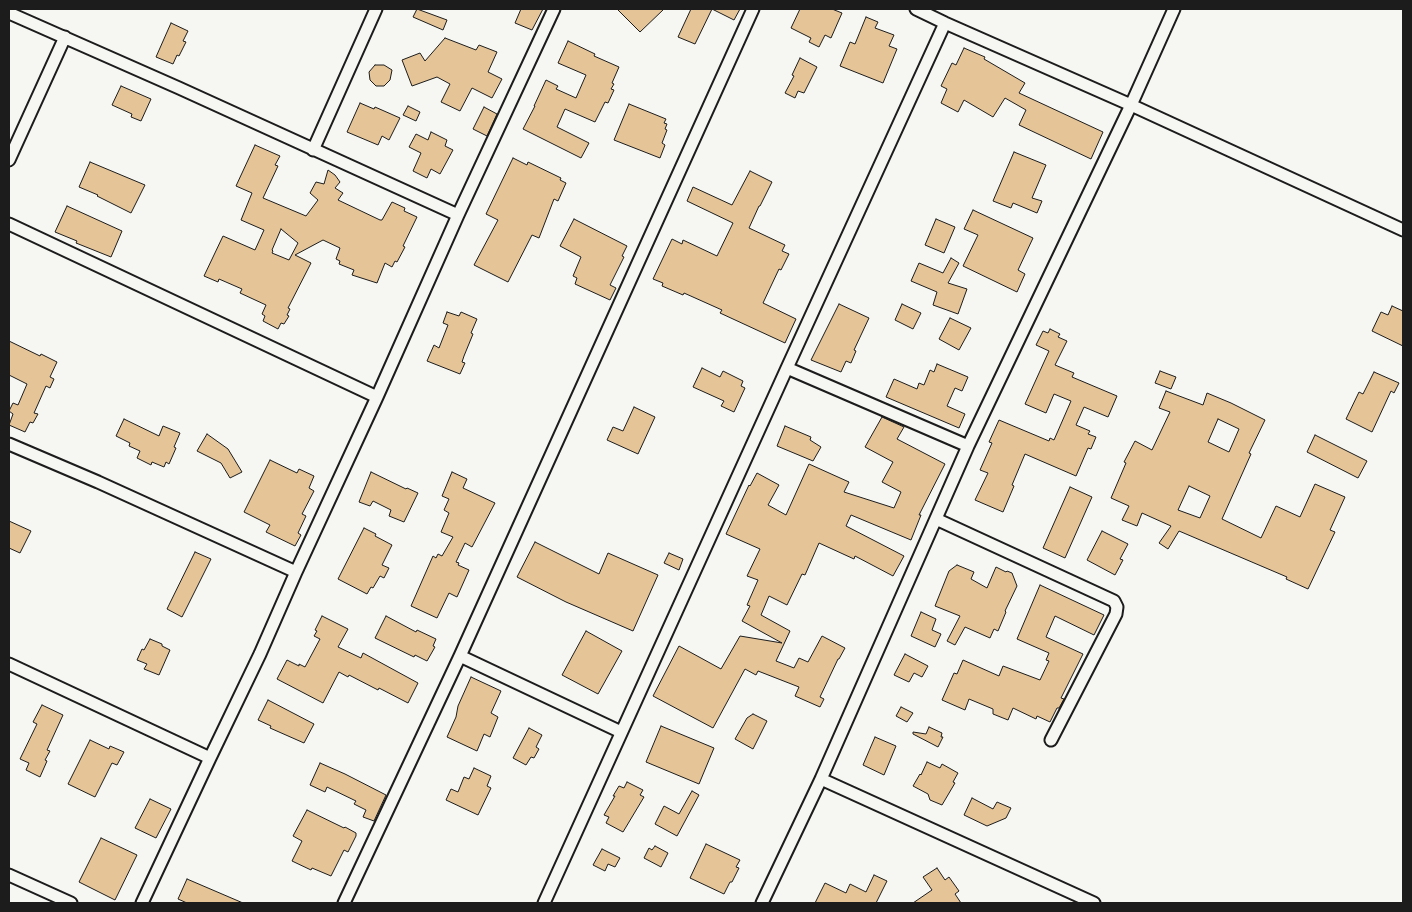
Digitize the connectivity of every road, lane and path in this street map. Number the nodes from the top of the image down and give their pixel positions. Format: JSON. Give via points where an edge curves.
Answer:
{"nodes":[{"id":1,"x":376,"y":9,"type":"edge"},
{"id":2,"x":554,"y":9,"type":"edge"},
{"id":3,"x":753,"y":9,"type":"edge"},
{"id":4,"x":916,"y":9,"type":"edge"},
{"id":5,"x":1174,"y":9,"type":"edge"},
{"id":6,"x":9,"y":13,"type":"edge"},
{"id":7,"x":945,"y":23,"type":"junction"},
{"id":8,"x":65,"y":37,"type":"junction"},
{"id":9,"x":1131,"y":105,"type":"junction"},
{"id":10,"x":313,"y":150,"type":"junction"},
{"id":11,"x":9,"y":160,"type":"edge"},
{"id":12,"x":458,"y":215,"type":"junction"},
{"id":13,"x":9,"y":224,"type":"edge"},
{"id":14,"x":1403,"y":230,"type":"edge"},
{"id":15,"x":787,"y":368,"type":"junction"},
{"id":16,"x":377,"y":397,"type":"junction"},
{"id":17,"x":9,"y":444,"type":"edge"},
{"id":18,"x":968,"y":446,"type":"junction"},
{"id":19,"x":936,"y":519,"type":"junction"},
{"id":20,"x":296,"y":572,"type":"junction"},
{"id":21,"x":460,"y":656,"type":"junction"},
{"id":22,"x":9,"y":664,"type":"edge"},
{"id":23,"x":621,"y":732,"type":"junction"},
{"id":24,"x":1051,"y":740,"type":"dead end"},
{"id":25,"x":210,"y":758,"type":"junction"},
{"id":26,"x":821,"y":779,"type":"junction"},
{"id":27,"x":9,"y":875,"type":"edge"},
{"id":28,"x":71,"y":903,"type":"edge"},
{"id":29,"x":142,"y":903,"type":"edge"},
{"id":30,"x":344,"y":903,"type":"edge"},
{"id":31,"x":544,"y":903,"type":"edge"},
{"id":32,"x":762,"y":903,"type":"edge"},
{"id":33,"x":1094,"y":903,"type":"edge"}],
"edges":[{"from":1,"to":10,"type":"street"},
{"from":2,"to":12,"type":"street"},
{"from":3,"to":21,"type":"street"},
{"from":4,"to":7,"type":"street"},
{"from":5,"to":9,"type":"street"},
{"from":6,"to":8,"type":"street"},
{"from":7,"to":9,"type":"street"},
{"from":7,"to":15,"type":"street"},
{"from":8,"to":10,"type":"street"},
{"from":8,"to":11,"type":"street"},
{"from":9,"to":14,"type":"street"},
{"from":9,"to":18,"type":"street"},
{"from":10,"to":12,"type":"street"},
{"from":12,"to":16,"type":"street"},
{"from":13,"to":16,"type":"street"},
{"from":15,"to":18,"type":"street"},
{"from":15,"to":23,"type":"street"},
{"from":16,"to":20,"type":"street"},
{"from":17,"to":20,"type":"street"},
{"from":18,"to":19,"type":"street"},
{"from":19,"to":24,"type":"street","via":[[1114,600],[1116,614]]},
{"from":19,"to":26,"type":"street"},
{"from":20,"to":25,"type":"street"},
{"from":21,"to":23,"type":"street"},
{"from":21,"to":30,"type":"street"},
{"from":22,"to":25,"type":"street"},
{"from":23,"to":31,"type":"street"},
{"from":25,"to":29,"type":"street"},
{"from":26,"to":32,"type":"street"},
{"from":26,"to":33,"type":"street"},
{"from":27,"to":28,"type":"street"}]}
